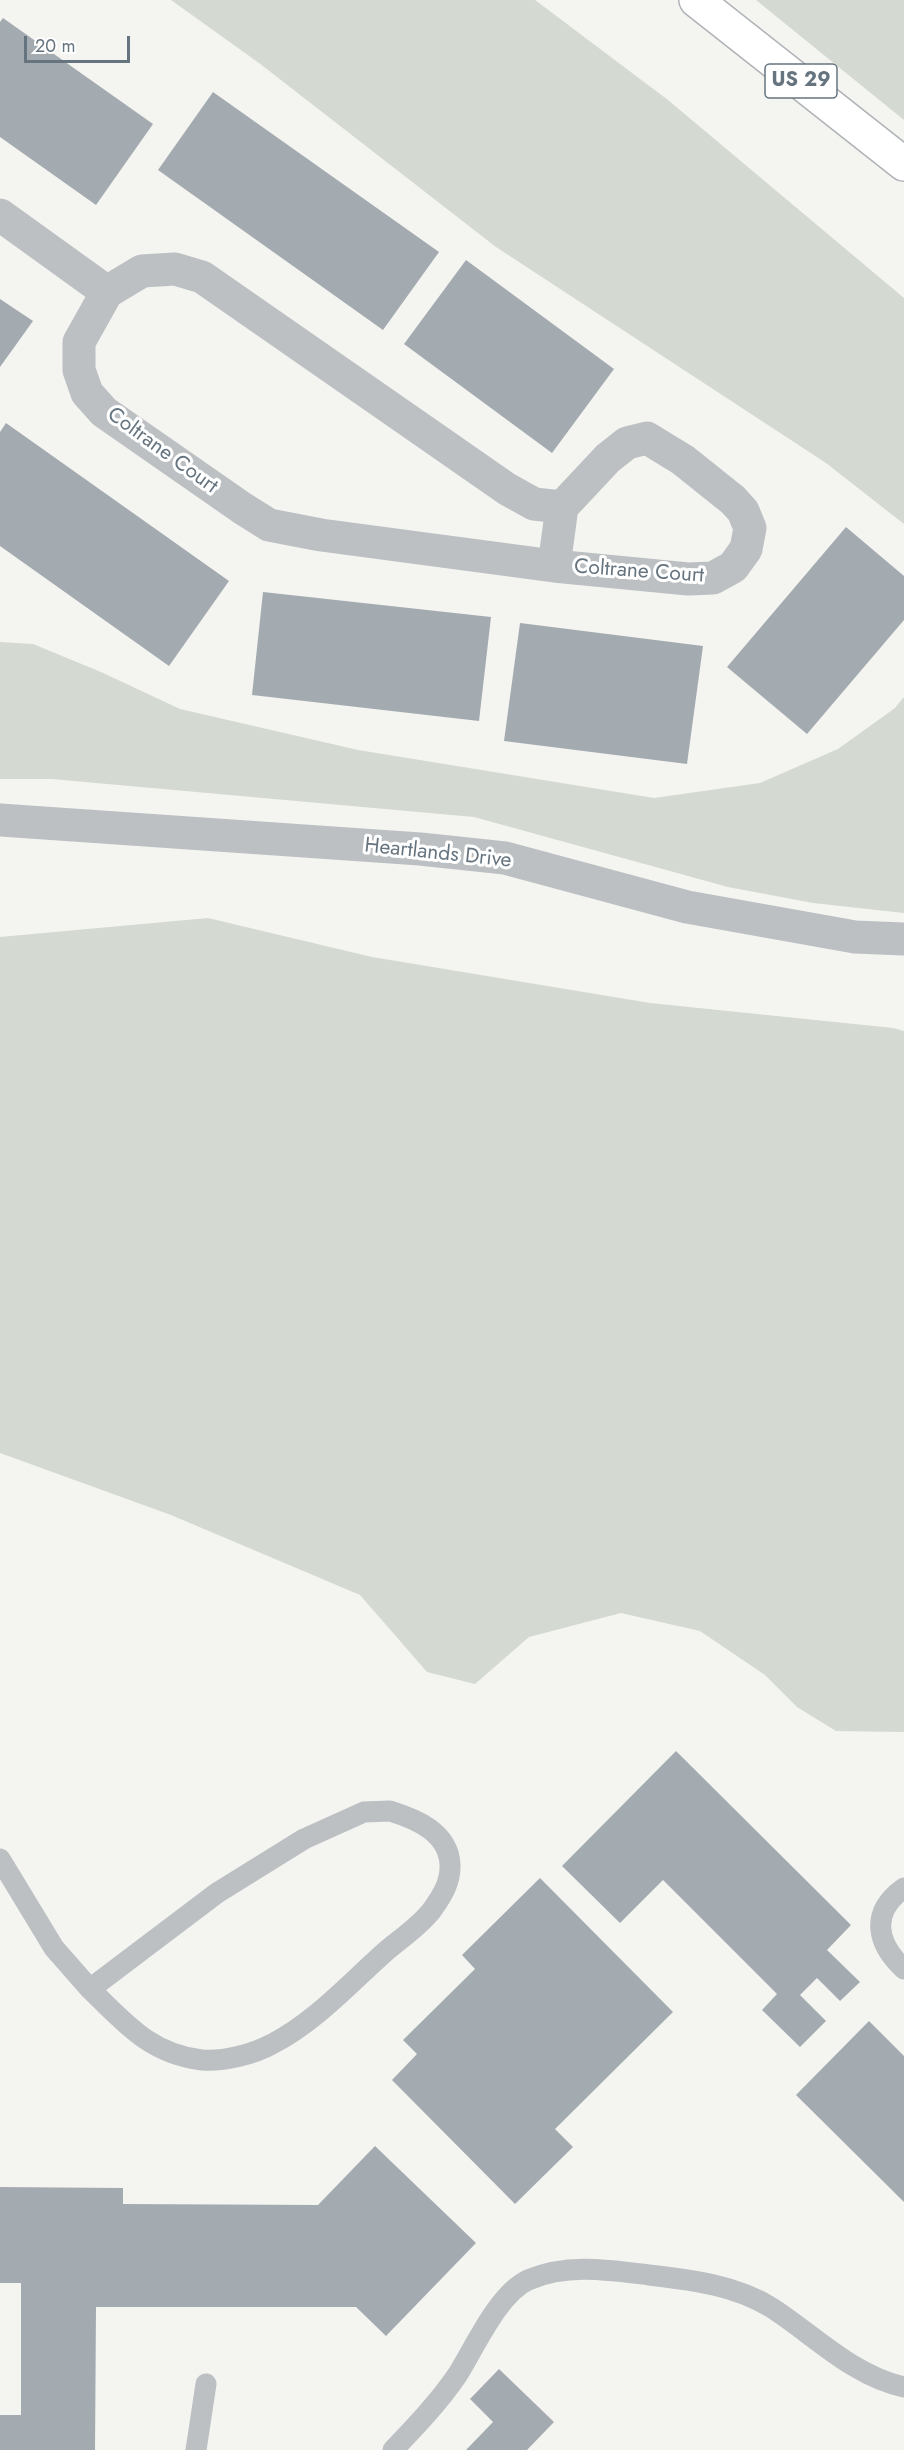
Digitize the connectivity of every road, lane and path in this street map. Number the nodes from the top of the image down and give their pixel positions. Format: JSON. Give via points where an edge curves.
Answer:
{"nodes":[{"id":1,"x":696,"y":0,"type":"edge"},
{"id":2,"x":904,"y":164,"type":"edge"},
{"id":3,"x":0,"y":215,"type":"edge"},
{"id":4,"x":107,"y":292,"type":"junction"},
{"id":5,"x":562,"y":507,"type":"junction"},
{"id":6,"x":554,"y":566,"type":"junction"},
{"id":7,"x":0,"y":820,"type":"edge"},
{"id":8,"x":904,"y":939,"type":"edge"},
{"id":9,"x":0,"y":1859,"type":"edge"},
{"id":10,"x":904,"y":1888,"type":"edge"},
{"id":11,"x":904,"y":1969,"type":"edge"},
{"id":12,"x":90,"y":1989,"type":"junction"},
{"id":13,"x":206,"y":2384,"type":"dead end"},
{"id":14,"x":904,"y":2387,"type":"edge"},
{"id":15,"x":196,"y":2450,"type":"edge"},
{"id":16,"x":393,"y":2450,"type":"edge"}],
"edges":[{"from":1,"to":2,"type":"highway","number":"US 29"},
{"from":3,"to":4,"type":"street"},
{"from":4,"to":5,"type":"street","name":"Coltrane Court","via":[[142,271],[175,268],[202,277],[507,489],[534,504]]},
{"from":4,"to":6,"type":"street","name":"Coltrane Court","via":[[79,342],[79,370],[87,393],[104,412],[269,525]]},
{"from":5,"to":6,"type":"street"},
{"from":5,"to":6,"type":"street","name":"Coltrane Court","via":[[608,458],[627,443],[647,438],[683,460],[733,500],[750,528],[746,549],[733,567],[713,578]]},
{"from":7,"to":8,"type":"street","name":"Heartlands Drive","via":[[505,858],[687,907],[855,937]]},
{"from":9,"to":12,"type":"lane","via":[[54,1948]]},
{"from":10,"to":11,"type":"lane","via":[[891,1897],[880,1917],[882,1938],[892,1958]]},
{"from":12,"to":12,"type":"lane","via":[[140,2038],[168,2053],[204,2060],[271,2045],[305,2023],[430,1912],[446,1888],[450,1863],[440,1838],[418,1819],[390,1811],[364,1812],[304,1839],[217,1893]]},
{"from":13,"to":15,"type":"lane"},
{"from":14,"to":16,"type":"lane","via":[[853,2366],[771,2308],[738,2292],[696,2281],[588,2268],[527,2281],[498,2306],[457,2374],[430,2411]]}]}
